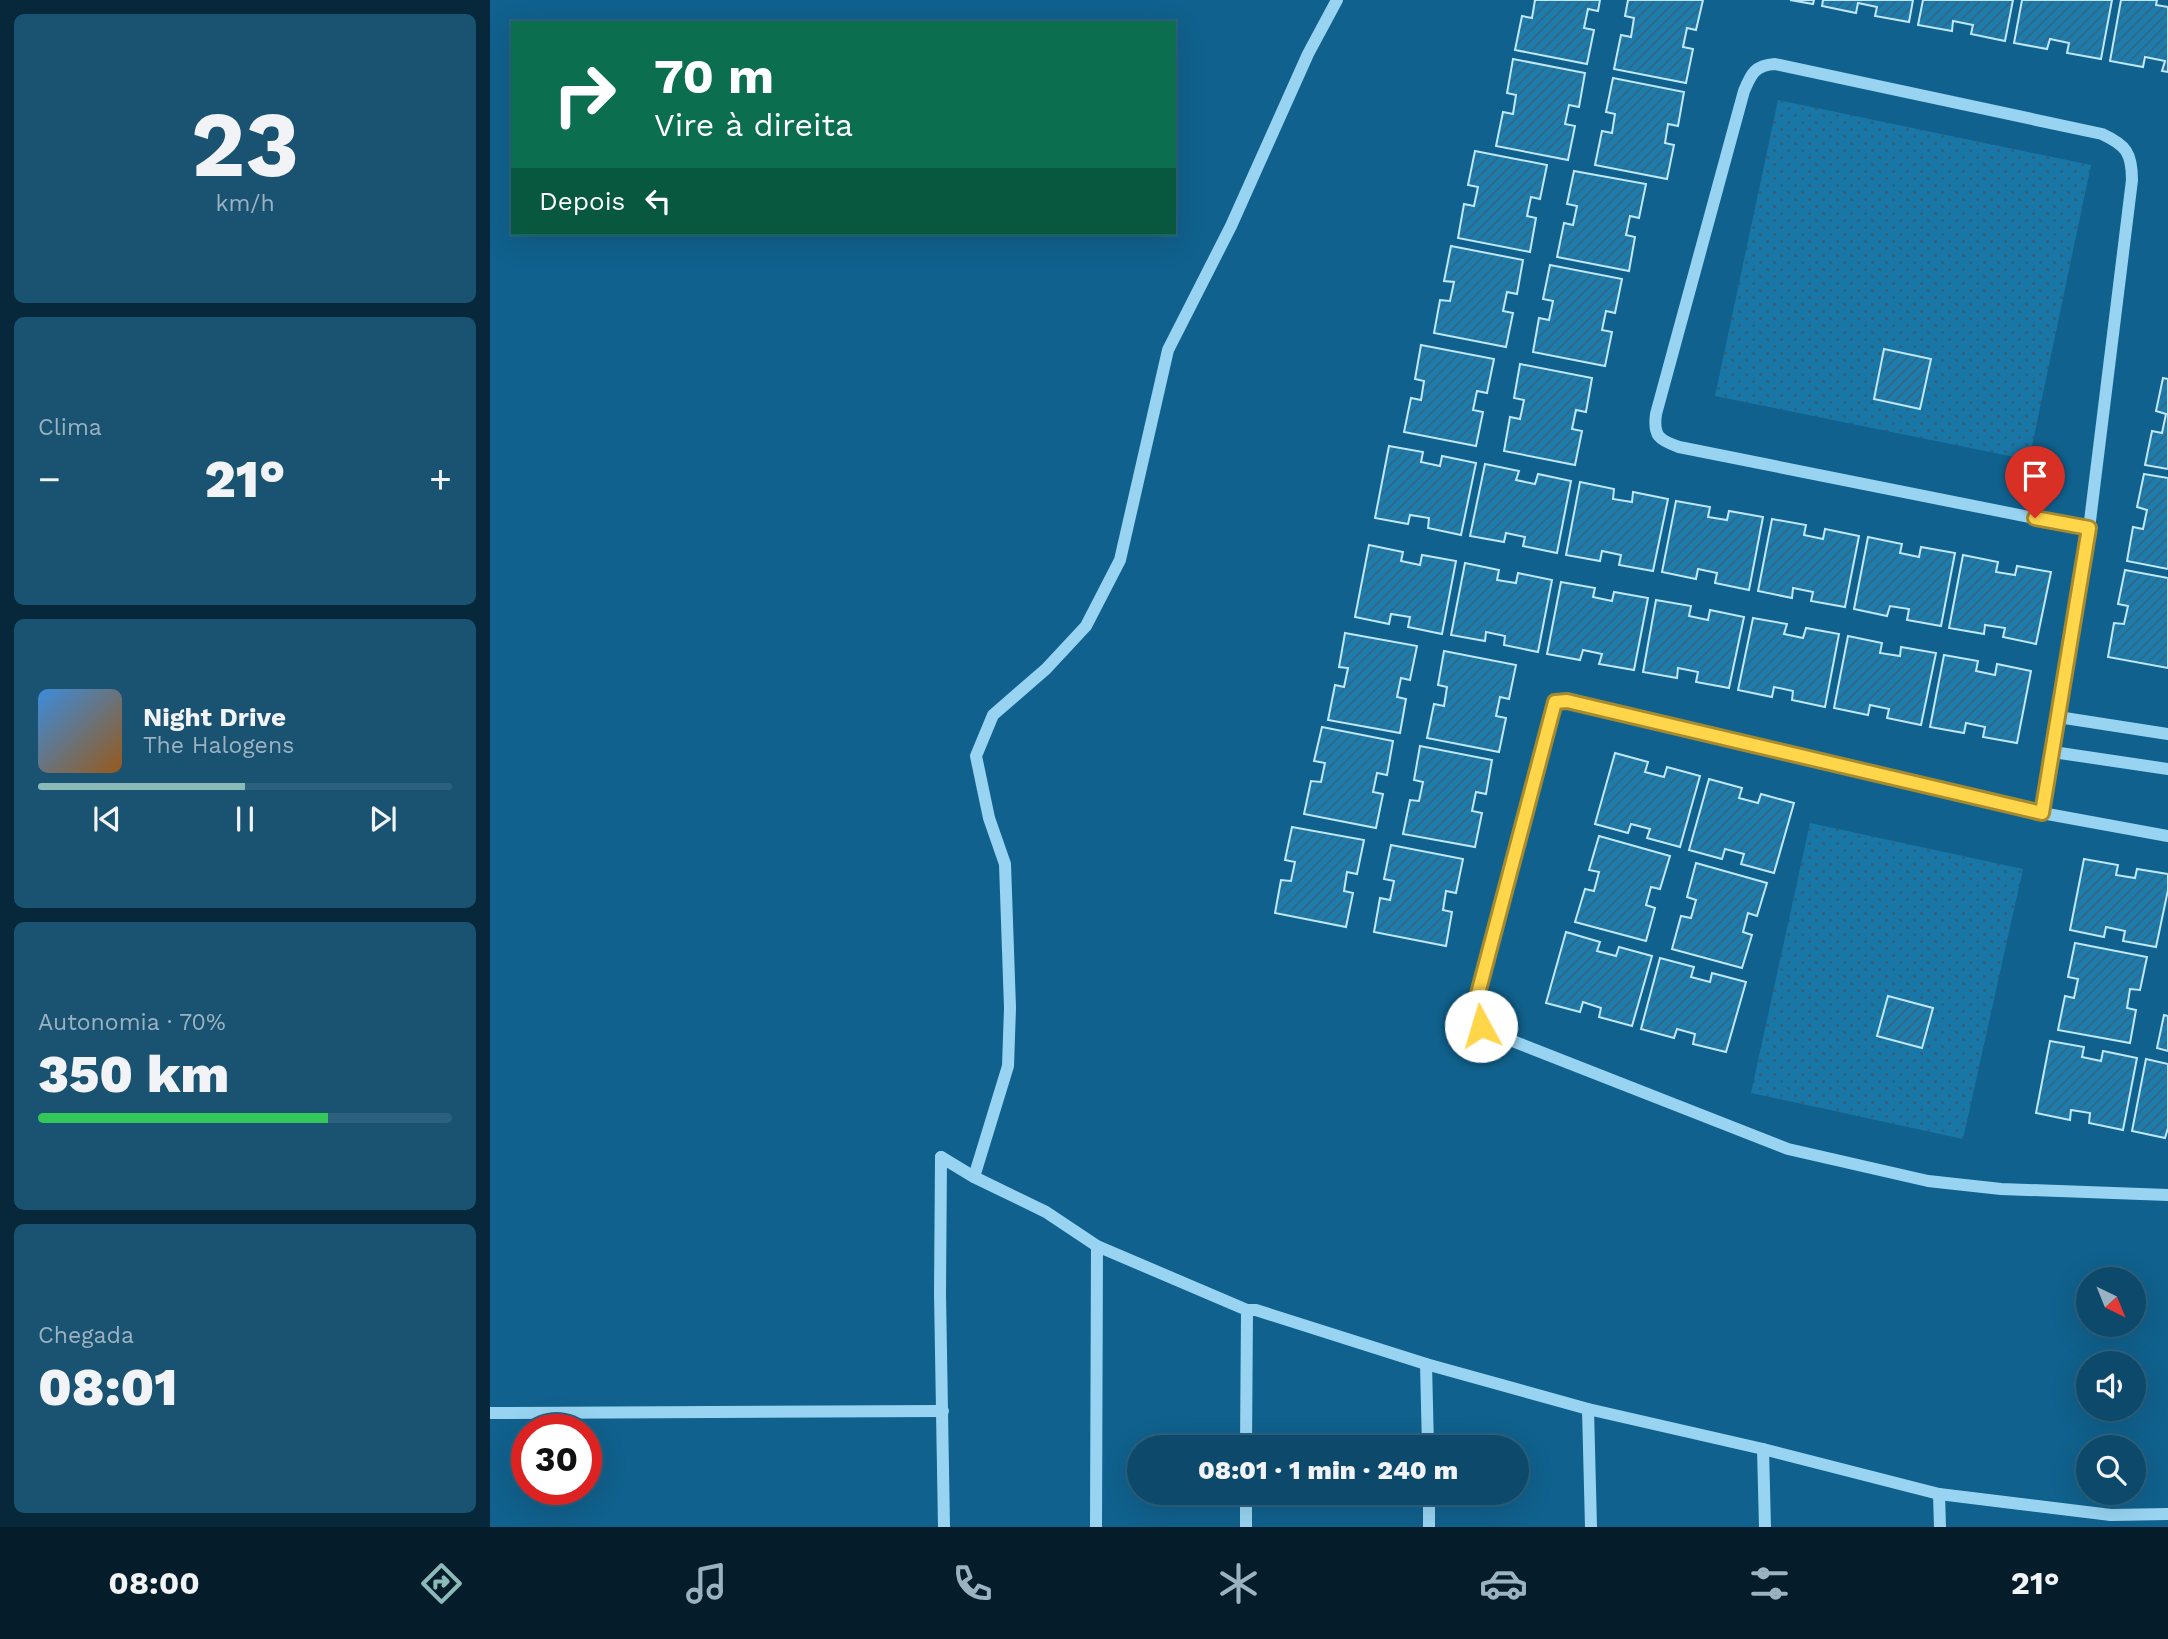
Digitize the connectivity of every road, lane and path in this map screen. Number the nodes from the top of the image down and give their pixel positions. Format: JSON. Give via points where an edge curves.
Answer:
{"nodes":[{"id":1,"x":1337,"y":0,"type":"edge"},
{"id":2,"x":2089,"y":528,"type":"junction"},
{"id":3,"x":2058,"y":717,"type":"junction"},
{"id":4,"x":2168,"y":734,"type":"edge"},
{"id":5,"x":2053,"y":752,"type":"junction"},
{"id":6,"x":2168,"y":769,"type":"edge"},
{"id":7,"x":2042,"y":813,"type":"junction"},
{"id":8,"x":2168,"y":836,"type":"edge"},
{"id":9,"x":974,"y":1177,"type":"junction"},
{"id":10,"x":2168,"y":1195,"type":"edge"},
{"id":11,"x":1097,"y":1246,"type":"junction"},
{"id":12,"x":1247,"y":1310,"type":"junction"},
{"id":13,"x":1426,"y":1364,"type":"junction"},
{"id":14,"x":1588,"y":1409,"type":"junction"},
{"id":15,"x":943,"y":1411,"type":"junction"},
{"id":16,"x":490,"y":1412,"type":"edge"},
{"id":17,"x":1246,"y":1435,"type":"edge"},
{"id":18,"x":1428,"y":1435,"type":"edge"},
{"id":19,"x":1763,"y":1449,"type":"junction"},
{"id":20,"x":1939,"y":1494,"type":"junction"},
{"id":21,"x":1246,"y":1505,"type":"edge"},
{"id":22,"x":1429,"y":1505,"type":"edge"},
{"id":23,"x":2168,"y":1514,"type":"edge"},
{"id":24,"x":2112,"y":1521,"type":"edge"},
{"id":25,"x":944,"y":1527,"type":"edge"},
{"id":26,"x":1096,"y":1527,"type":"edge"},
{"id":27,"x":1246,"y":1527,"type":"edge"},
{"id":28,"x":1429,"y":1527,"type":"edge"},
{"id":29,"x":1591,"y":1527,"type":"edge"},
{"id":30,"x":1765,"y":1527,"type":"edge"},
{"id":31,"x":1940,"y":1527,"type":"edge"}],
"edges":[{"from":1,"to":9,"type":"street","via":[[1168,350],[1120,560],[1086,626],[993,715],[976,756],[989,818],[1005,864],[1010,1008],[1008,1066]]},
{"from":2,"to":2,"type":"street","via":[[2132,180],[2127,150],[2116,140],[2088,131],[1775,64],[1756,69],[1744,91],[1656,414],[1657,435],[1679,447]]},
{"from":2,"to":3,"type":"street"},
{"from":3,"to":4,"type":"street"},
{"from":3,"to":5,"type":"street"},
{"from":5,"to":6,"type":"street"},
{"from":5,"to":7,"type":"street"},
{"from":7,"to":8,"type":"street"},
{"from":7,"to":10,"type":"street","via":[[1567,701],[1555,702],[1475,1005],[1475,1020],[1487,1031],[1788,1149],[1928,1181],[2001,1189]]},
{"from":9,"to":11,"type":"street","via":[[1046,1212]]},
{"from":9,"to":15,"type":"street","via":[[941,1157]]},
{"from":11,"to":12,"type":"street"},
{"from":11,"to":26,"type":"street"},
{"from":12,"to":13,"type":"street"},
{"from":12,"to":17,"type":"street"},
{"from":13,"to":14,"type":"street"},
{"from":13,"to":18,"type":"street"},
{"from":14,"to":19,"type":"street"},
{"from":14,"to":29,"type":"street"},
{"from":15,"to":16,"type":"street"},
{"from":15,"to":25,"type":"street"},
{"from":19,"to":20,"type":"street"},
{"from":19,"to":30,"type":"street"},
{"from":20,"to":24,"type":"street"},
{"from":20,"to":31,"type":"street"},
{"from":21,"to":27,"type":"street"},
{"from":22,"to":28,"type":"street"},
{"from":23,"to":24,"type":"street"}]}
